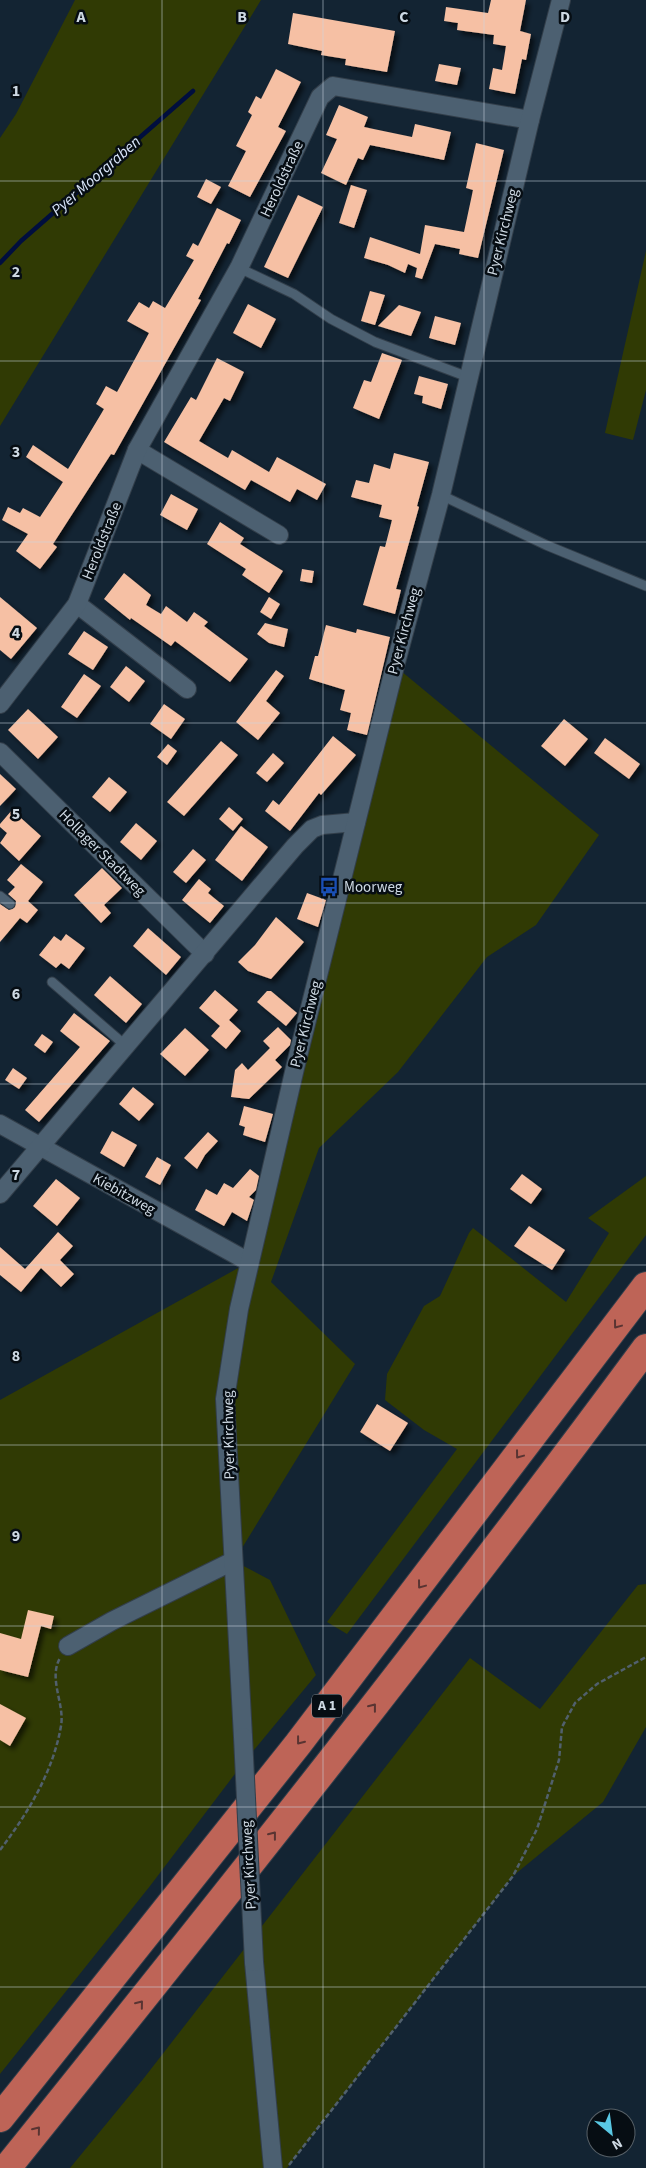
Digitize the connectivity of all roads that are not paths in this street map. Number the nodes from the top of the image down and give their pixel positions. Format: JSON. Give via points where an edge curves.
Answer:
{"nodes":[{"id":1,"x":561,"y":0,"type":"edge"},
{"id":2,"x":530,"y":120,"type":"junction"},
{"id":3,"x":240,"y":268,"type":"junction"},
{"id":4,"x":468,"y":377,"type":"junction"},
{"id":5,"x":138,"y":450,"type":"junction"},
{"id":6,"x":441,"y":495,"type":"junction"},
{"id":7,"x":279,"y":535,"type":"dead end"},
{"id":8,"x":646,"y":586,"type":"edge"},
{"id":9,"x":77,"y":604,"type":"junction"},
{"id":10,"x":187,"y":689,"type":"dead end"},
{"id":11,"x":0,"y":704,"type":"edge"},
{"id":12,"x":0,"y":752,"type":"edge"},
{"id":13,"x":356,"y":822,"type":"junction"},
{"id":14,"x":0,"y":896,"type":"edge"},
{"id":15,"x":10,"y":904,"type":"dead end"},
{"id":16,"x":205,"y":954,"type":"junction"},
{"id":17,"x":52,"y":982,"type":"dead end"},
{"id":18,"x":126,"y":1046,"type":"junction"},
{"id":19,"x":0,"y":1124,"type":"edge"},
{"id":20,"x":40,"y":1147,"type":"junction"},
{"id":21,"x":0,"y":1194,"type":"edge"},
{"id":22,"x":249,"y":1262,"type":"junction"},
{"id":23,"x":646,"y":1286,"type":"edge"},
{"id":24,"x":646,"y":1348,"type":"edge"},
{"id":25,"x":234,"y":1561,"type":"junction"},
{"id":26,"x":68,"y":1646,"type":"road end"},
{"id":27,"x":0,"y":2118,"type":"edge"},
{"id":28,"x":7,"y":2168,"type":"edge"},
{"id":29,"x":273,"y":2168,"type":"edge"}],
"edges":[{"from":1,"to":2,"type":"street","name":"Pyer Kirchweg"},
{"from":2,"to":3,"type":"street","name":"Heroldstraße","via":[[333,86],[320,97]]},
{"from":2,"to":4,"type":"street","name":"Pyer Kirchweg"},
{"from":3,"to":4,"type":"lane","via":[[294,294],[331,319],[375,342]]},
{"from":3,"to":5,"type":"street","name":"Heroldstraße"},
{"from":4,"to":6,"type":"street","name":"Pyer Kirchweg"},
{"from":5,"to":7,"type":"street"},
{"from":5,"to":9,"type":"street","name":"Heroldstraße"},
{"from":6,"to":8,"type":"lane","via":[[546,545]]},
{"from":6,"to":13,"type":"street","name":"Pyer Kirchweg"},
{"from":9,"to":10,"type":"street"},
{"from":9,"to":11,"type":"street","name":"Heroldstraße"},
{"from":12,"to":16,"type":"street","name":"Hollager Stadtweg"},
{"from":13,"to":16,"type":"street","via":[[312,829],[266,878]]},
{"from":13,"to":22,"type":"street","name":"Pyer Kirchweg"},
{"from":14,"to":15,"type":"lane"},
{"from":16,"to":18,"type":"street"},
{"from":17,"to":18,"type":"lane"},
{"from":18,"to":20,"type":"street"},
{"from":19,"to":20,"type":"street","name":"Kiebitzweg"},
{"from":20,"to":21,"type":"street"},
{"from":20,"to":22,"type":"street","name":"Kiebitzweg"},
{"from":22,"to":25,"type":"street","name":"Pyer Kirchweg","via":[[225,1399]]},
{"from":23,"to":27,"type":"highway","number":"A 1","one_way":true,"via":[[309,1729]]},
{"from":28,"to":24,"type":"highway","number":"A 1","one_way":true,"via":[[415,1654]]},
{"from":25,"to":26,"type":"street"},
{"from":25,"to":29,"type":"street","name":"Pyer Kirchweg","bridge":true,"via":[[254,1962]]}]}
